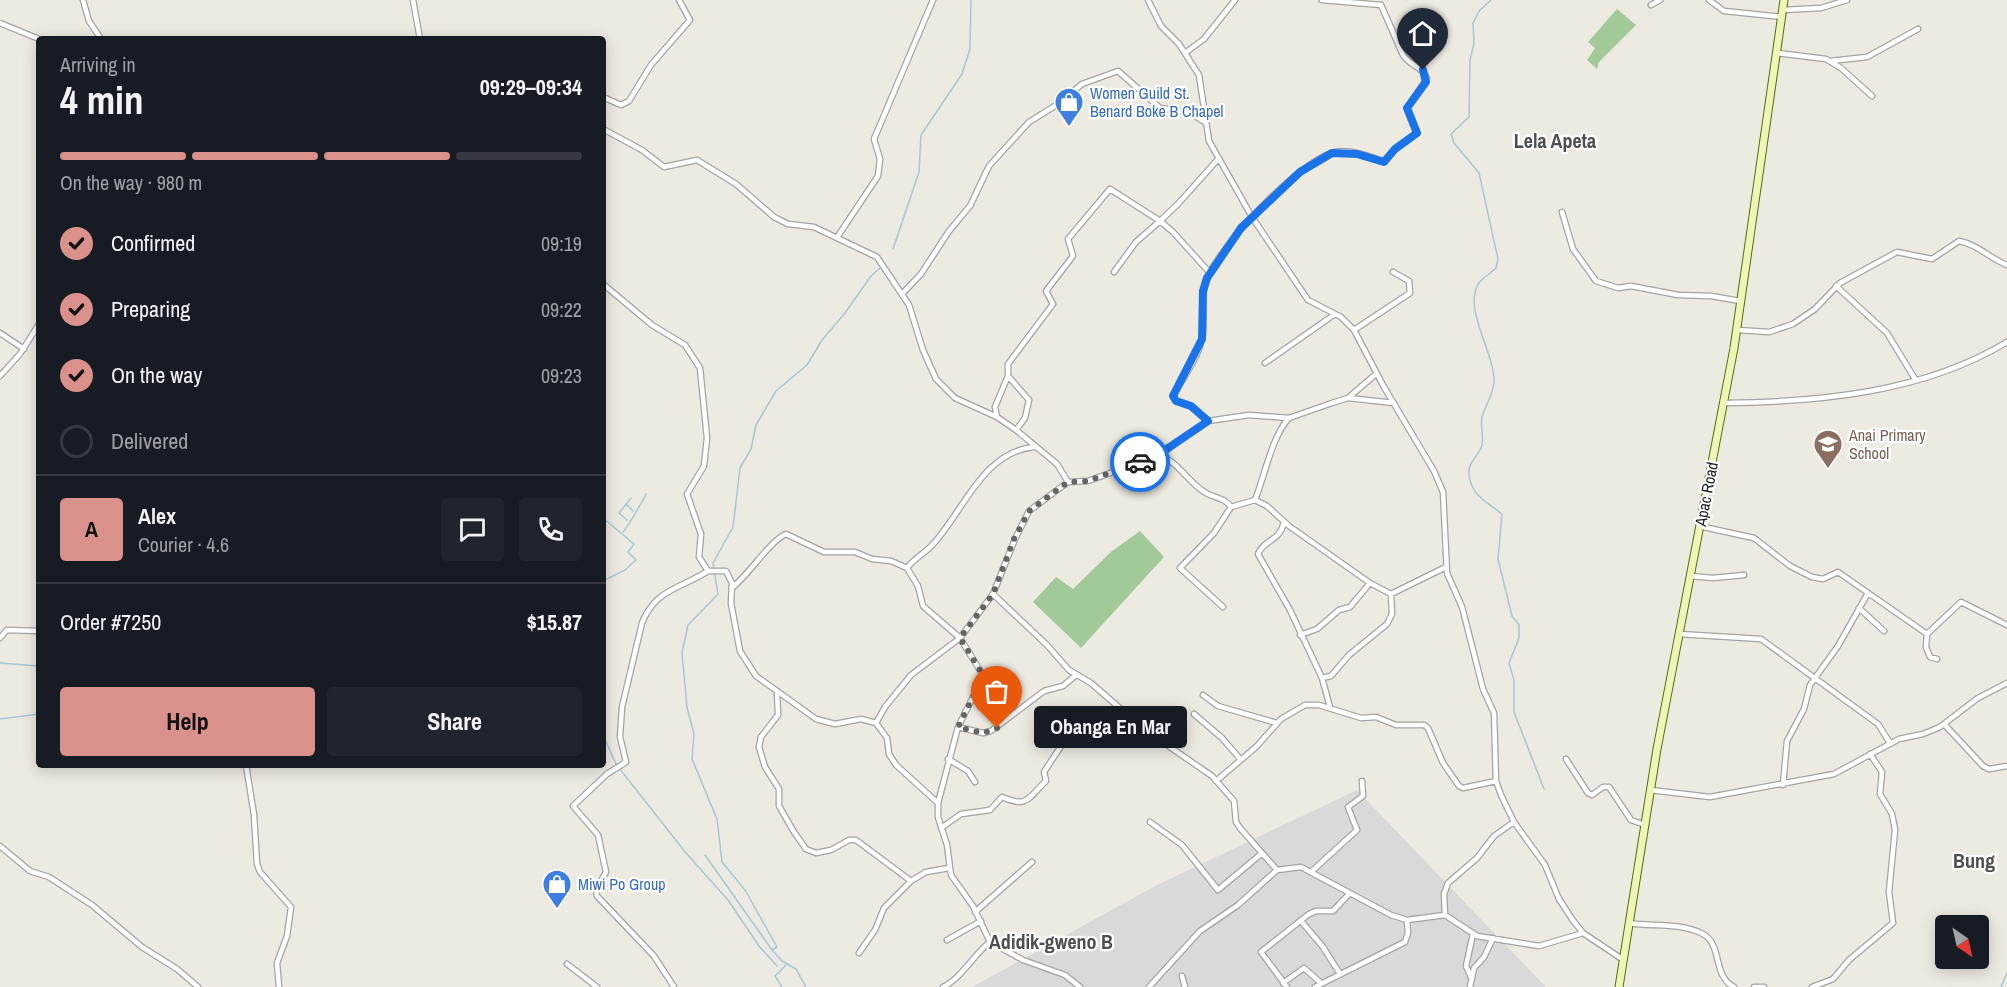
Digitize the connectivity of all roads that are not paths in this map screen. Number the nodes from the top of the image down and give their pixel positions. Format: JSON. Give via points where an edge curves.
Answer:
{"nodes":[{"id":1,"x":83,"y":0,"type":"edge"},
{"id":2,"x":413,"y":0,"type":"edge"},
{"id":3,"x":679,"y":0,"type":"edge"},
{"id":4,"x":933,"y":0,"type":"edge"},
{"id":5,"x":1148,"y":0,"type":"edge"},
{"id":6,"x":1235,"y":0,"type":"edge"},
{"id":7,"x":1322,"y":0,"type":"edge"},
{"id":8,"x":1660,"y":0,"type":"edge"},
{"id":9,"x":1709,"y":0,"type":"edge"},
{"id":10,"x":1784,"y":0,"type":"edge"},
{"id":11,"x":1847,"y":0,"type":"edge"},
{"id":12,"x":1382,"y":3,"type":"edge"},
{"id":13,"x":1651,"y":5,"type":"dead end"},
{"id":14,"x":1782,"y":14,"type":"junction"},
{"id":15,"x":0,"y":23,"type":"edge"},
{"id":16,"x":1918,"y":29,"type":"dead end"},
{"id":17,"x":99,"y":36,"type":"edge"},
{"id":18,"x":419,"y":36,"type":"edge"},
{"id":19,"x":36,"y":38,"type":"edge"},
{"id":20,"x":1185,"y":53,"type":"junction"},
{"id":21,"x":1777,"y":53,"type":"junction"},
{"id":22,"x":1830,"y":61,"type":"junction"},
{"id":23,"x":1872,"y":96,"type":"dead end"},
{"id":24,"x":606,"y":98,"type":"edge"},
{"id":25,"x":1205,"y":122,"type":"junction"},
{"id":26,"x":606,"y":131,"type":"edge"},
{"id":27,"x":1219,"y":158,"type":"junction"},
{"id":28,"x":1562,"y":212,"type":"dead end"},
{"id":29,"x":1252,"y":217,"type":"junction"},
{"id":30,"x":1160,"y":221,"type":"junction"},
{"id":31,"x":838,"y":237,"type":"junction"},
{"id":32,"x":2007,"y":265,"type":"edge"},
{"id":33,"x":1114,"y":272,"type":"dead end"},
{"id":34,"x":1393,"y":272,"type":"dead end"},
{"id":35,"x":1210,"y":273,"type":"junction"},
{"id":36,"x":1836,"y":286,"type":"junction"},
{"id":37,"x":606,"y":287,"type":"edge"},
{"id":38,"x":902,"y":294,"type":"junction"},
{"id":39,"x":1740,"y":301,"type":"junction"},
{"id":40,"x":1335,"y":314,"type":"junction"},
{"id":41,"x":36,"y":329,"type":"edge"},
{"id":42,"x":1354,"y":330,"type":"junction"},
{"id":43,"x":1737,"y":330,"type":"junction"},
{"id":44,"x":0,"y":333,"type":"edge"},
{"id":45,"x":2007,"y":342,"type":"edge"},
{"id":46,"x":24,"y":349,"type":"junction"},
{"id":47,"x":1265,"y":363,"type":"dead end"},
{"id":48,"x":1377,"y":374,"type":"junction"},
{"id":49,"x":0,"y":376,"type":"edge"},
{"id":50,"x":1008,"y":376,"type":"junction"},
{"id":51,"x":1915,"y":379,"type":"junction"},
{"id":52,"x":1348,"y":398,"type":"junction"},
{"id":53,"x":1394,"y":403,"type":"junction"},
{"id":54,"x":1723,"y":403,"type":"junction"},
{"id":55,"x":997,"y":417,"type":"junction"},
{"id":56,"x":1289,"y":418,"type":"junction"},
{"id":57,"x":1208,"y":421,"type":"junction"},
{"id":58,"x":1016,"y":430,"type":"junction"},
{"id":59,"x":1034,"y":447,"type":"junction"},
{"id":60,"x":1157,"y":455,"type":"junction"},
{"id":61,"x":1068,"y":482,"type":"junction"},
{"id":62,"x":1255,"y":500,"type":"junction"},
{"id":63,"x":1231,"y":507,"type":"junction"},
{"id":64,"x":1284,"y":522,"type":"junction"},
{"id":65,"x":1699,"y":526,"type":"junction"},
{"id":66,"x":1446,"y":567,"type":"junction"},
{"id":67,"x":907,"y":568,"type":"junction"},
{"id":68,"x":708,"y":570,"type":"junction"},
{"id":69,"x":1744,"y":575,"type":"dead end"},
{"id":70,"x":1690,"y":576,"type":"junction"},
{"id":71,"x":1370,"y":583,"type":"junction"},
{"id":72,"x":733,"y":586,"type":"junction"},
{"id":73,"x":1868,"y":593,"type":"junction"},
{"id":74,"x":993,"y":594,"type":"junction"},
{"id":75,"x":1391,"y":594,"type":"junction"},
{"id":76,"x":1222,"y":607,"type":"dead end"},
{"id":77,"x":1858,"y":608,"type":"junction"},
{"id":78,"x":2007,"y":625,"type":"edge"},
{"id":79,"x":36,"y":631,"type":"edge"},
{"id":80,"x":1884,"y":631,"type":"dead end"},
{"id":81,"x":1679,"y":634,"type":"junction"},
{"id":82,"x":1927,"y":634,"type":"junction"},
{"id":83,"x":1300,"y":635,"type":"junction"},
{"id":84,"x":0,"y":638,"type":"edge"},
{"id":85,"x":960,"y":638,"type":"junction"},
{"id":86,"x":1937,"y":659,"type":"dead end"},
{"id":87,"x":1076,"y":675,"type":"junction"},
{"id":88,"x":1322,"y":678,"type":"junction"},
{"id":89,"x":1813,"y":678,"type":"junction"},
{"id":90,"x":2007,"y":682,"type":"edge"},
{"id":91,"x":777,"y":690,"type":"junction"},
{"id":92,"x":1203,"y":695,"type":"dead end"},
{"id":93,"x":1329,"y":707,"type":"junction"},
{"id":94,"x":1194,"y":714,"type":"dead end"},
{"id":95,"x":876,"y":723,"type":"junction"},
{"id":96,"x":1277,"y":723,"type":"junction"},
{"id":97,"x":1944,"y":724,"type":"junction"},
{"id":98,"x":958,"y":727,"type":"junction"},
{"id":99,"x":1069,"y":734,"type":"dead end"},
{"id":100,"x":1890,"y":743,"type":"junction"},
{"id":101,"x":1870,"y":754,"type":"junction"},
{"id":102,"x":948,"y":759,"type":"junction"},
{"id":103,"x":1566,"y":759,"type":"dead end"},
{"id":104,"x":1241,"y":760,"type":"junction"},
{"id":105,"x":2007,"y":766,"type":"edge"},
{"id":106,"x":246,"y":768,"type":"edge"},
{"id":107,"x":1216,"y":781,"type":"junction"},
{"id":108,"x":1362,"y":781,"type":"dead end"},
{"id":109,"x":1496,"y":781,"type":"junction"},
{"id":110,"x":975,"y":782,"type":"dead end"},
{"id":111,"x":1783,"y":785,"type":"junction"},
{"id":112,"x":1650,"y":790,"type":"junction"},
{"id":113,"x":938,"y":803,"type":"junction"},
{"id":114,"x":1150,"y":822,"type":"dead end"},
{"id":115,"x":1514,"y":822,"type":"junction"},
{"id":116,"x":1644,"y":825,"type":"junction"},
{"id":117,"x":941,"y":828,"type":"junction"},
{"id":118,"x":0,"y":846,"type":"edge"},
{"id":119,"x":1261,"y":854,"type":"junction"},
{"id":120,"x":1032,"y":862,"type":"dead end"},
{"id":121,"x":950,"y":868,"type":"junction"},
{"id":122,"x":1277,"y":870,"type":"junction"},
{"id":123,"x":1311,"y":872,"type":"junction"},
{"id":124,"x":911,"y":881,"type":"junction"},
{"id":125,"x":1349,"y":894,"type":"junction"},
{"id":126,"x":975,"y":912,"type":"junction"},
{"id":127,"x":1445,"y":915,"type":"junction"},
{"id":128,"x":1407,"y":920,"type":"junction"},
{"id":129,"x":981,"y":921,"type":"junction"},
{"id":130,"x":1300,"y":921,"type":"junction"},
{"id":131,"x":1629,"y":923,"type":"junction"},
{"id":132,"x":1583,"y":933,"type":"junction"},
{"id":133,"x":1473,"y":934,"type":"junction"},
{"id":134,"x":1492,"y":938,"type":"junction"},
{"id":135,"x":947,"y":940,"type":"dead end"},
{"id":136,"x":990,"y":942,"type":"junction"},
{"id":137,"x":859,"y":953,"type":"dead end"},
{"id":138,"x":1622,"y":959,"type":"junction"},
{"id":139,"x":567,"y":964,"type":"dead end"},
{"id":140,"x":1340,"y":974,"type":"junction"},
{"id":141,"x":1182,"y":976,"type":"dead end"},
{"id":142,"x":1471,"y":977,"type":"junction"},
{"id":143,"x":952,"y":982,"type":"junction"},
{"id":144,"x":1321,"y":983,"type":"junction"},
{"id":145,"x":1285,"y":985,"type":"edge"},
{"id":146,"x":198,"y":987,"type":"edge"},
{"id":147,"x":279,"y":987,"type":"edge"},
{"id":148,"x":597,"y":987,"type":"edge"},
{"id":149,"x":674,"y":987,"type":"edge"},
{"id":150,"x":943,"y":987,"type":"edge"},
{"id":151,"x":958,"y":987,"type":"edge"},
{"id":152,"x":1080,"y":987,"type":"edge"},
{"id":153,"x":1149,"y":987,"type":"edge"},
{"id":154,"x":1185,"y":987,"type":"edge"},
{"id":155,"x":1315,"y":987,"type":"edge"},
{"id":156,"x":1470,"y":987,"type":"edge"},
{"id":157,"x":1619,"y":987,"type":"edge"},
{"id":158,"x":1734,"y":987,"type":"edge"},
{"id":159,"x":1754,"y":987,"type":"edge"},
{"id":160,"x":1764,"y":987,"type":"edge"},
{"id":161,"x":1812,"y":987,"type":"edge"}],
"edges":[{"from":1,"to":17,"type":"street","via":[[89,21]]},
{"from":2,"to":18,"type":"street"},
{"from":3,"to":24,"type":"street","via":[[690,20],[656,58],[630,101],[621,105]]},
{"from":4,"to":31,"type":"street","via":[[874,139],[880,159],[878,176]]},
{"from":5,"to":20,"type":"street","via":[[1161,26]]},
{"from":6,"to":20,"type":"street","via":[[1204,39]]},
{"from":7,"to":12,"type":"street"},
{"from":8,"to":13,"type":"street"},
{"from":9,"to":14,"type":"street","via":[[1728,12]]},
{"from":10,"to":14,"type":"main road","name":"Apac Road"},
{"from":11,"to":14,"type":"street"},
{"from":12,"to":29,"type":"street","via":[[1403,55],[1423,70],[1427,78],[1407,108],[1417,133],[1384,162],[1345,152],[1323,158],[1300,172]]},
{"from":14,"to":21,"type":"main road","name":"Apac Road"},
{"from":15,"to":19,"type":"street"},
{"from":16,"to":22,"type":"street","via":[[1867,57]]},
{"from":20,"to":25,"type":"street","via":[[1199,75]]},
{"from":21,"to":22,"type":"street"},
{"from":21,"to":39,"type":"main road","name":"Apac Road"},
{"from":22,"to":23,"type":"street"},
{"from":25,"to":27,"type":"street","via":[[1209,141]]},
{"from":25,"to":38,"type":"street","via":[[1188,112],[1160,108],[1118,72],[1082,84],[1058,104],[1036,115],[994,159],[970,206]]},
{"from":26,"to":31,"type":"street","via":[[664,167],[694,160],[702,162],[774,217]]},
{"from":27,"to":29,"type":"street"},
{"from":27,"to":30,"type":"street"},
{"from":28,"to":39,"type":"street","via":[[1573,249],[1596,281],[1618,288],[1632,286]]},
{"from":29,"to":35,"type":"street","via":[[1236,233]]},
{"from":29,"to":40,"type":"street","via":[[1300,292],[1319,308]]},
{"from":30,"to":33,"type":"street","via":[[1136,242]]},
{"from":30,"to":35,"type":"street"},
{"from":30,"to":50,"type":"street","via":[[1110,189],[1068,239],[1073,256],[1046,291],[1053,304],[1008,364]]},
{"from":31,"to":38,"type":"street","via":[[877,257]]},
{"from":32,"to":36,"type":"street","via":[[1973,244],[1958,241],[1932,259],[1897,252]]},
{"from":34,"to":42,"type":"street","via":[[1409,281],[1410,293]]},
{"from":35,"to":57,"type":"street","via":[[1203,291],[1202,339],[1173,396]]},
{"from":36,"to":43,"type":"street","via":[[1815,309],[1793,324],[1769,332]]},
{"from":36,"to":51,"type":"street","via":[[1887,333]]},
{"from":37,"to":68,"type":"street","via":[[652,325],[685,345],[700,368],[707,438],[704,466],[687,494],[701,534],[699,556]]},
{"from":38,"to":55,"type":"street","via":[[936,378],[955,398]]},
{"from":39,"to":43,"type":"main road","name":"Apac Road"},
{"from":40,"to":42,"type":"street"},
{"from":40,"to":47,"type":"street"},
{"from":41,"to":46,"type":"street"},
{"from":42,"to":48,"type":"street"},
{"from":43,"to":54,"type":"main road","name":"Apac Road"},
{"from":44,"to":46,"type":"street"},
{"from":45,"to":51,"type":"street","via":[[1952,368]]},
{"from":46,"to":49,"type":"street"},
{"from":48,"to":52,"type":"street"},
{"from":48,"to":53,"type":"street"},
{"from":50,"to":55,"type":"street","via":[[997,401]]},
{"from":50,"to":58,"type":"street","via":[[1029,400],[1025,418]]},
{"from":51,"to":54,"type":"street","via":[[1803,402]]},
{"from":52,"to":53,"type":"street"},
{"from":52,"to":56,"type":"street"},
{"from":53,"to":66,"type":"street","via":[[1443,492]]},
{"from":54,"to":65,"type":"main road","name":"Apac Road"},
{"from":55,"to":58,"type":"street"},
{"from":56,"to":57,"type":"street","via":[[1249,415]]},
{"from":56,"to":62,"type":"street","via":[[1274,442]]},
{"from":57,"to":60,"type":"street"},
{"from":58,"to":59,"type":"street"},
{"from":59,"to":61,"type":"street","via":[[1057,464]]},
{"from":59,"to":67,"type":"street","via":[[1012,452],[987,472],[934,543]]},
{"from":60,"to":61,"type":"street","via":[[1096,478]]},
{"from":60,"to":63,"type":"street"},
{"from":61,"to":74,"type":"street","via":[[1029,511]]},
{"from":62,"to":63,"type":"street"},
{"from":62,"to":64,"type":"street","via":[[1271,508]]},
{"from":63,"to":76,"type":"street","via":[[1215,533],[1180,568]]},
{"from":64,"to":71,"type":"street"},
{"from":64,"to":83,"type":"street","via":[[1279,536],[1258,554]]},
{"from":65,"to":70,"type":"main road","name":"Apac Road"},
{"from":65,"to":73,"type":"street","via":[[1754,538],[1812,577],[1823,579],[1838,572]]},
{"from":66,"to":75,"type":"street"},
{"from":66,"to":109,"type":"street","via":[[1462,607],[1482,689],[1494,713]]},
{"from":67,"to":72,"type":"street","via":[[855,552],[824,552],[786,534]]},
{"from":67,"to":85,"type":"street","via":[[918,586],[923,606]]},
{"from":68,"to":72,"type":"street","via":[[726,571]]},
{"from":68,"to":149,"type":"street","via":[[668,591],[647,611],[622,707],[620,737],[626,762],[573,806],[598,836],[606,872],[596,890],[597,896],[654,956]]},
{"from":69,"to":70,"type":"street"},
{"from":70,"to":81,"type":"main road","name":"Apac Road"},
{"from":71,"to":75,"type":"street"},
{"from":71,"to":83,"type":"street","via":[[1350,607],[1339,610],[1321,627]]},
{"from":72,"to":91,"type":"street","via":[[731,603],[740,652],[756,676]]},
{"from":73,"to":77,"type":"street"},
{"from":73,"to":82,"type":"street"},
{"from":74,"to":85,"type":"street"},
{"from":74,"to":87,"type":"street"},
{"from":75,"to":88,"type":"street","via":[[1392,614],[1387,624],[1349,655],[1331,676]]},
{"from":77,"to":80,"type":"street"},
{"from":77,"to":89,"type":"street","via":[[1838,646]]},
{"from":78,"to":82,"type":"street","via":[[1961,602]]},
{"from":79,"to":84,"type":"street","via":[[8,630]]},
{"from":81,"to":89,"type":"street","via":[[1758,638]]},
{"from":81,"to":112,"type":"main road","name":"Apac Road"},
{"from":82,"to":86,"type":"street","via":[[1926,652]]},
{"from":83,"to":88,"type":"street"},
{"from":85,"to":95,"type":"street","via":[[911,675]]},
{"from":85,"to":98,"type":"street","via":[[986,680]]},
{"from":87,"to":98,"type":"street","via":[[1063,686],[1044,691],[992,731],[983,733]]},
{"from":87,"to":107,"type":"street"},
{"from":88,"to":93,"type":"street"},
{"from":89,"to":100,"type":"street","via":[[1878,724]]},
{"from":89,"to":111,"type":"street","via":[[1804,709],[1787,741]]},
{"from":90,"to":97,"type":"street"},
{"from":91,"to":95,"type":"street","via":[[819,721],[836,724],[861,719]]},
{"from":91,"to":124,"type":"street","via":[[778,715],[761,737],[759,747],[779,789],[779,806],[806,849],[816,853],[856,840]]},
{"from":92,"to":96,"type":"street","via":[[1218,706]]},
{"from":93,"to":96,"type":"street","via":[[1305,705]]},
{"from":93,"to":109,"type":"street","via":[[1396,725],[1424,725],[1459,786]]},
{"from":94,"to":104,"type":"street","via":[[1216,731]]},
{"from":95,"to":113,"type":"street","via":[[896,765]]},
{"from":96,"to":104,"type":"street"},
{"from":97,"to":100,"type":"street"},
{"from":97,"to":105,"type":"street","via":[[1983,766]]},
{"from":98,"to":102,"type":"street"},
{"from":99,"to":117,"type":"street","via":[[1044,772],[1046,781],[1024,802],[1002,797],[990,810],[961,814]]},
{"from":100,"to":101,"type":"street"},
{"from":101,"to":111,"type":"street","via":[[1841,772]]},
{"from":101,"to":161,"type":"street","via":[[1882,772],[1880,794],[1894,820],[1889,892],[1893,923],[1833,979]]},
{"from":102,"to":110,"type":"street","via":[[968,771]]},
{"from":102,"to":113,"type":"street"},
{"from":103,"to":116,"type":"street","via":[[1587,793],[1592,795],[1609,787],[1631,820]]},
{"from":104,"to":107,"type":"street"},
{"from":106,"to":147,"type":"street","via":[[257,864],[291,907],[287,936],[277,963]]},
{"from":107,"to":119,"type":"street","via":[[1234,801],[1236,822]]},
{"from":108,"to":123,"type":"street","via":[[1363,796],[1348,807],[1357,830]]},
{"from":109,"to":115,"type":"street"},
{"from":111,"to":112,"type":"street","via":[[1710,797]]},
{"from":112,"to":116,"type":"main road","name":"Apac Road"},
{"from":113,"to":117,"type":"street"},
{"from":114,"to":119,"type":"street","via":[[1182,844],[1218,890]]},
{"from":115,"to":127,"type":"street","via":[[1494,836],[1477,858],[1448,883],[1443,894]]},
{"from":115,"to":132,"type":"street","via":[[1545,865],[1559,899]]},
{"from":116,"to":131,"type":"main road","name":"Apac Road"},
{"from":117,"to":121,"type":"street"},
{"from":118,"to":146,"type":"street","via":[[30,871],[49,877],[92,905]]},
{"from":119,"to":122,"type":"street"},
{"from":120,"to":126,"type":"street"},
{"from":121,"to":124,"type":"street","via":[[919,875]]},
{"from":121,"to":126,"type":"street"},
{"from":122,"to":123,"type":"street","via":[[1299,867]]},
{"from":122,"to":153,"type":"street","via":[[1238,905],[1200,931]]},
{"from":123,"to":125,"type":"street"},
{"from":124,"to":137,"type":"street","via":[[884,908]]},
{"from":125,"to":128,"type":"street"},
{"from":125,"to":130,"type":"street","via":[[1328,913],[1316,911]]},
{"from":126,"to":129,"type":"street"},
{"from":127,"to":128,"type":"street"},
{"from":127,"to":133,"type":"street"},
{"from":128,"to":140,"type":"street","via":[[1405,942]]},
{"from":129,"to":135,"type":"street"},
{"from":129,"to":136,"type":"street"},
{"from":130,"to":140,"type":"street"},
{"from":130,"to":145,"type":"street","via":[[1261,952]]},
{"from":131,"to":138,"type":"main road","name":"Apac Road"},
{"from":131,"to":158,"type":"street","via":[[1682,927],[1708,937],[1714,944],[1720,972]]},
{"from":132,"to":134,"type":"street","via":[[1539,946]]},
{"from":132,"to":138,"type":"street"},
{"from":133,"to":134,"type":"street"},
{"from":133,"to":142,"type":"street","via":[[1466,966]]},
{"from":134,"to":142,"type":"street"},
{"from":136,"to":143,"type":"street"},
{"from":136,"to":152,"type":"street","via":[[1023,960],[1065,975]]},
{"from":138,"to":157,"type":"main road","name":"Apac Road"},
{"from":139,"to":148,"type":"street"},
{"from":140,"to":144,"type":"street"},
{"from":141,"to":154,"type":"street"},
{"from":142,"to":156,"type":"street"},
{"from":143,"to":150,"type":"street"},
{"from":143,"to":151,"type":"street"},
{"from":144,"to":145,"type":"street","via":[[1304,968]]},
{"from":144,"to":155,"type":"street"},
{"from":159,"to":160,"type":"street"}]}
